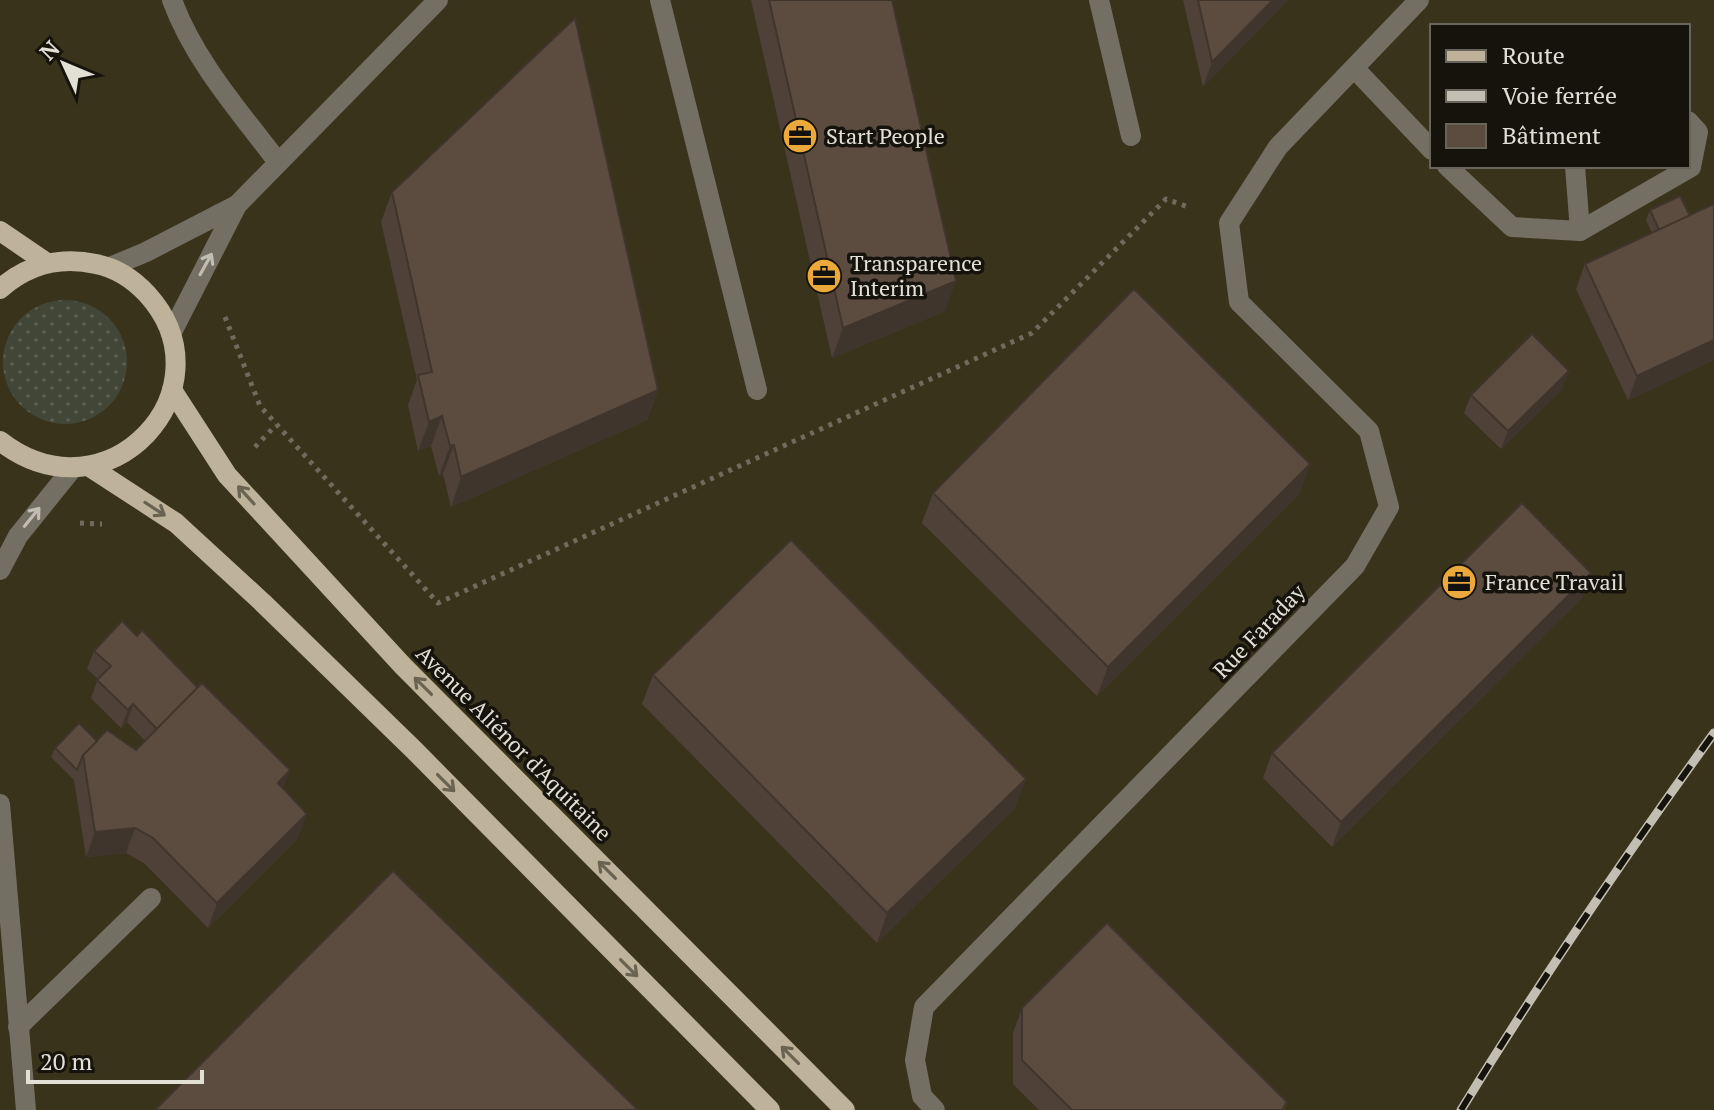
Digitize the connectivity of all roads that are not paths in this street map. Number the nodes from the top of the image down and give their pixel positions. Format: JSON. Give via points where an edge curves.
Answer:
{"nodes":[{"id":1,"x":172,"y":0,"type":"edge"},
{"id":2,"x":438,"y":0,"type":"edge"},
{"id":3,"x":660,"y":0,"type":"edge"},
{"id":4,"x":1099,"y":0,"type":"edge"},
{"id":5,"x":1419,"y":0,"type":"edge"},
{"id":6,"x":1355,"y":69,"type":"junction"},
{"id":7,"x":1690,"y":123,"type":"edge"},
{"id":8,"x":1131,"y":136,"type":"dead end"},
{"id":9,"x":1430,"y":148,"type":"edge"},
{"id":10,"x":278,"y":162,"type":"junction"},
{"id":11,"x":1449,"y":168,"type":"edge"},
{"id":12,"x":1575,"y":168,"type":"edge"},
{"id":13,"x":1689,"y":168,"type":"edge"},
{"id":14,"x":1690,"y":168,"type":"edge"},
{"id":15,"x":237,"y":205,"type":"junction"},
{"id":16,"x":0,"y":231,"type":"edge"},
{"id":17,"x":1580,"y":231,"type":"junction"},
{"id":18,"x":47,"y":263,"type":"junction"},
{"id":19,"x":110,"y":267,"type":"junction"},
{"id":20,"x":0,"y":289,"type":"edge"},
{"id":21,"x":171,"y":334,"type":"junction"},
{"id":22,"x":172,"y":390,"type":"junction"},
{"id":23,"x":757,"y":390,"type":"dead end"},
{"id":24,"x":0,"y":443,"type":"edge"},
{"id":25,"x":81,"y":468,"type":"junction"},
{"id":26,"x":0,"y":570,"type":"edge"},
{"id":27,"x":0,"y":804,"type":"edge"},
{"id":28,"x":4,"y":890,"type":"edge"},
{"id":29,"x":151,"y":898,"type":"dead end"},
{"id":30,"x":18,"y":1027,"type":"junction"},
{"id":31,"x":22,"y":1065,"type":"junction"},
{"id":32,"x":0,"y":1066,"type":"edge"},
{"id":33,"x":26,"y":1110,"type":"edge"},
{"id":34,"x":770,"y":1110,"type":"edge"},
{"id":35,"x":845,"y":1110,"type":"edge"},
{"id":36,"x":935,"y":1110,"type":"edge"}],
"edges":[{"from":1,"to":10,"type":"street","via":[[214,77]]},
{"from":2,"to":10,"type":"street"},
{"from":3,"to":23,"type":"street"},
{"from":4,"to":8,"type":"street"},
{"from":5,"to":6,"type":"street"},
{"from":6,"to":9,"type":"street"},
{"from":6,"to":36,"type":"street","name":"Rue Faraday","via":[[1278,147],[1229,223],[1239,302],[1369,431],[1389,507],[1355,566],[924,1007],[915,1060],[922,1096]]},
{"from":7,"to":14,"type":"street","via":[[1698,132]]},
{"from":10,"to":15,"type":"street"},
{"from":11,"to":17,"type":"street","via":[[1512,227]]},
{"from":12,"to":17,"type":"street"},
{"from":13,"to":17,"type":"street"},
{"from":15,"to":19,"type":"street"},
{"from":21,"to":15,"type":"street","one_way":true},
{"from":16,"to":18,"type":"main road"},
{"from":18,"to":19,"type":"main road","via":[[79,260]]},
{"from":18,"to":20,"type":"main road","via":[[17,275]]},
{"from":19,"to":21,"type":"main road","via":[[137,283],[158,306]]},
{"from":21,"to":22,"type":"main road"},
{"from":22,"to":25,"type":"main road","via":[[142,440],[118,457]]},
{"from":35,"to":22,"type":"main road","name":"Avenue Aliénor d'Aquitaine","one_way":true,"via":[[393,654],[227,475]]},
{"from":24,"to":25,"type":"main road","via":[[46,466]]},
{"from":26,"to":25,"type":"street","one_way":true,"via":[[18,536]]},
{"from":25,"to":34,"type":"main road","one_way":true,"via":[[176,523],[262,602]]},
{"from":27,"to":28,"type":"street"},
{"from":28,"to":30,"type":"street"},
{"from":29,"to":30,"type":"street"},
{"from":30,"to":31,"type":"street"},
{"from":31,"to":32,"type":"street"},
{"from":31,"to":33,"type":"street"}]}
